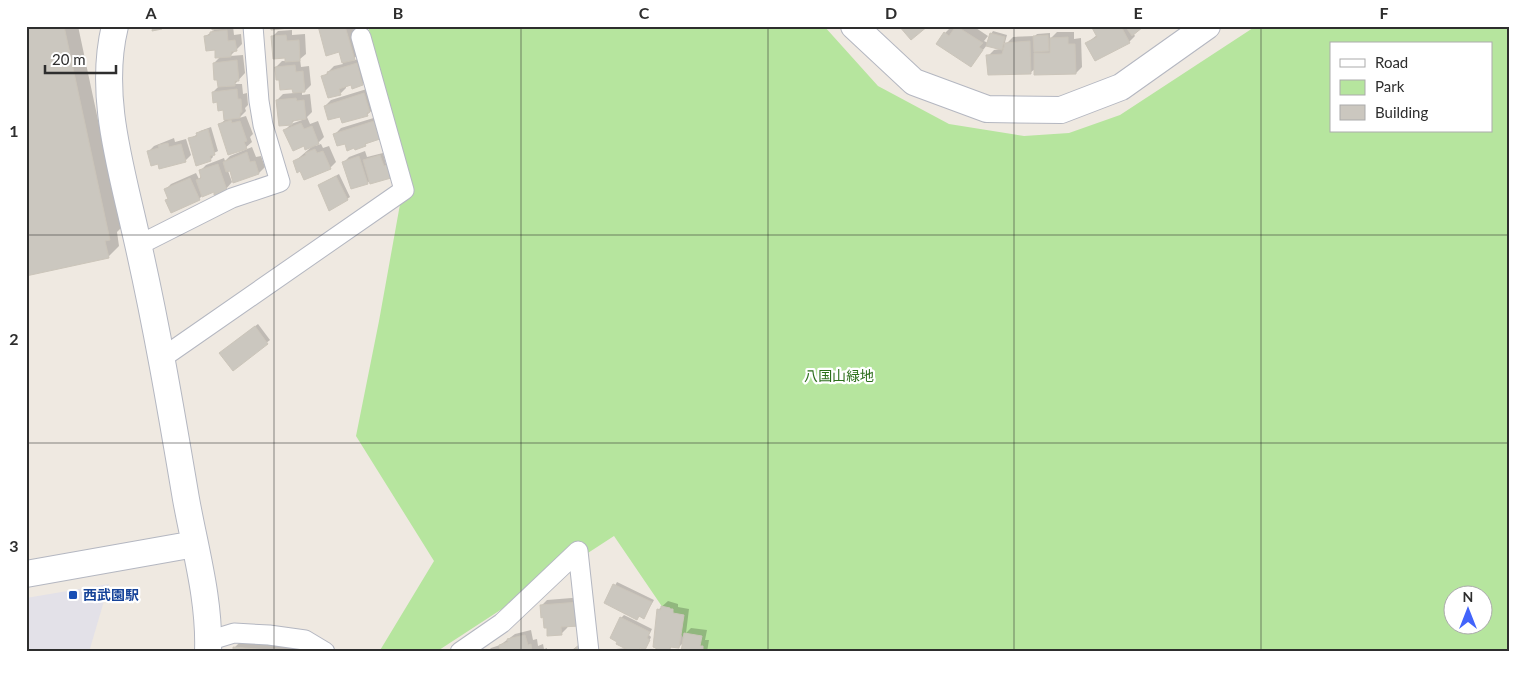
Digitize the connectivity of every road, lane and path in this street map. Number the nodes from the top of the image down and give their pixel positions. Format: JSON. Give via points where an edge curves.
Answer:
{"nodes":[{"id":1,"x":115,"y":26,"type":"edge"},
{"id":2,"x":253,"y":26,"type":"edge"},
{"id":3,"x":854,"y":26,"type":"edge"},
{"id":4,"x":1207,"y":26,"type":"edge"},
{"id":5,"x":361,"y":37,"type":"dead end"},
{"id":6,"x":139,"y":245,"type":"junction"},
{"id":7,"x":162,"y":358,"type":"junction"},
{"id":8,"x":195,"y":544,"type":"junction"},
{"id":9,"x":26,"y":574,"type":"edge"},
{"id":10,"x":208,"y":646,"type":"edge"},
{"id":11,"x":325,"y":652,"type":"edge"},
{"id":12,"x":460,"y":652,"type":"edge"},
{"id":13,"x":589,"y":652,"type":"edge"}],
"edges":[{"from":1,"to":6,"type":"street","via":[[108,79],[110,104]]},
{"from":2,"to":6,"type":"street","via":[[263,126],[280,182],[232,198]]},
{"from":3,"to":4,"type":"street","via":[[914,82],[987,109],[1061,110],[1121,87]]},
{"from":5,"to":7,"type":"street","via":[[404,190]]},
{"from":6,"to":7,"type":"street"},
{"from":7,"to":8,"type":"street"},
{"from":8,"to":9,"type":"street"},
{"from":8,"to":10,"type":"street","via":[[205,598]]},
{"from":10,"to":11,"type":"street","via":[[234,633],[306,640]]},
{"from":12,"to":13,"type":"street","via":[[502,623],[578,551]]}]}
